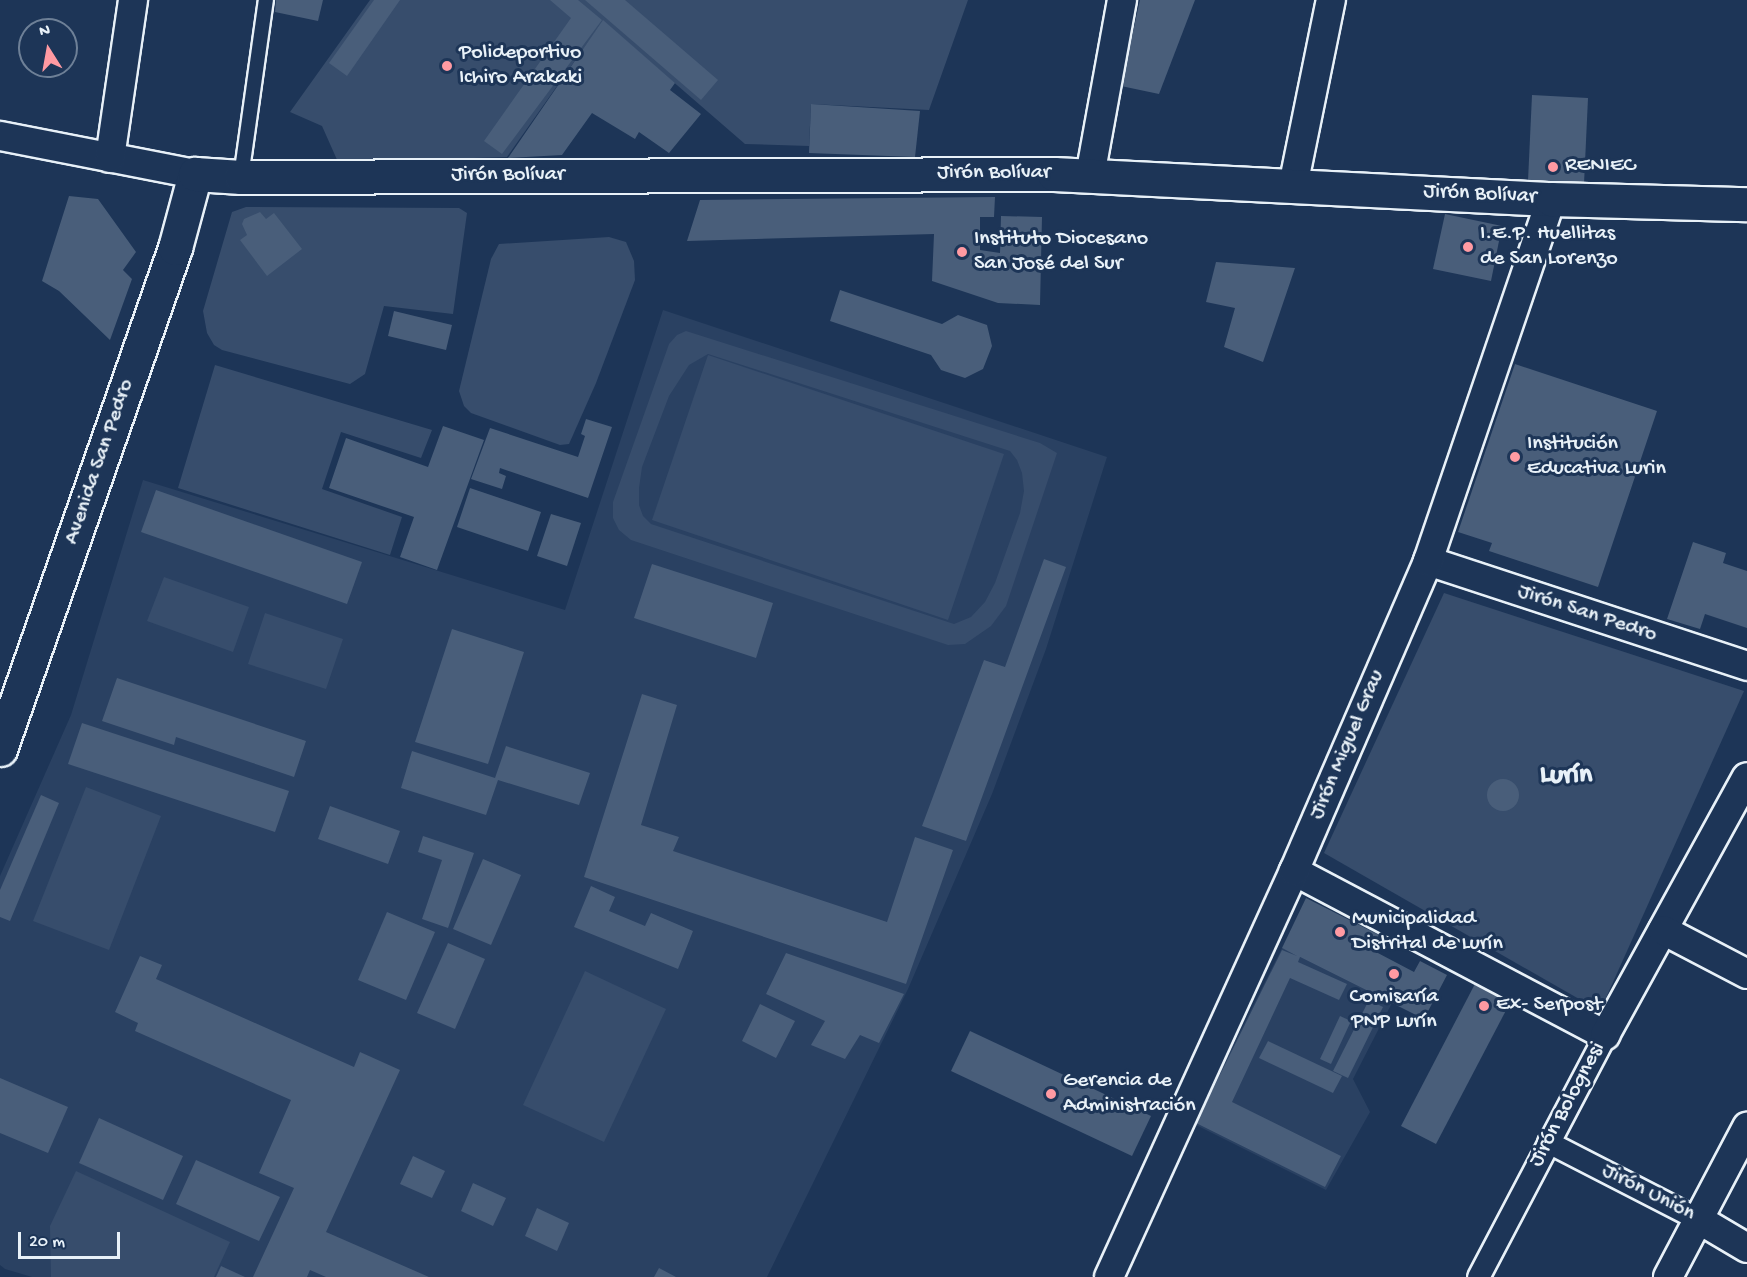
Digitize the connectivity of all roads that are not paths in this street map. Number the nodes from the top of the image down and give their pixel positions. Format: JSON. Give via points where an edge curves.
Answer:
{"nodes":[{"id":1,"x":134,"y":0,"type":"edge"},
{"id":2,"x":266,"y":0,"type":"edge"},
{"id":3,"x":1122,"y":0,"type":"edge"},
{"id":4,"x":1330,"y":0,"type":"edge"},
{"id":5,"x":0,"y":136,"type":"edge"},
{"id":6,"x":110,"y":158,"type":"junction"},
{"id":7,"x":195,"y":174,"type":"junction"},
{"id":8,"x":1090,"y":176,"type":"junction"},
{"id":9,"x":241,"y":177,"type":"junction"},
{"id":10,"x":1293,"y":186,"type":"junction"},
{"id":11,"x":1551,"y":199,"type":"junction"},
{"id":12,"x":1747,"y":204,"type":"edge"},
{"id":13,"x":1428,"y":561,"type":"junction"},
{"id":14,"x":1747,"y":666,"type":"edge"},
{"id":15,"x":0,"y":749,"type":"edge"},
{"id":16,"x":1747,"y":777,"type":"edge"},
{"id":17,"x":1294,"y":871,"type":"junction"},
{"id":18,"x":1663,"y":930,"type":"junction"},
{"id":19,"x":1747,"y":974,"type":"edge"},
{"id":20,"x":1605,"y":1035,"type":"junction"},
{"id":21,"x":1747,"y":1127,"type":"edge"},
{"id":22,"x":1548,"y":1142,"type":"junction"},
{"id":23,"x":1698,"y":1219,"type":"junction"},
{"id":24,"x":1747,"y":1248,"type":"edge"},
{"id":25,"x":1109,"y":1277,"type":"edge"},
{"id":26,"x":1478,"y":1277,"type":"edge"},
{"id":27,"x":1668,"y":1277,"type":"edge"}],
"edges":[{"from":1,"to":6,"type":"street"},
{"from":2,"to":9,"type":"lane"},
{"from":3,"to":8,"type":"street"},
{"from":4,"to":10,"type":"street"},
{"from":5,"to":6,"type":"street"},
{"from":6,"to":7,"type":"street"},
{"from":7,"to":9,"type":"street","name":"Jirón Bolívar"},
{"from":7,"to":15,"type":"street","name":"Avenida San Pedro","via":[[174,248]]},
{"from":8,"to":9,"type":"street","name":"Jirón Bolívar"},
{"from":8,"to":10,"type":"street","name":"Jirón Bolívar"},
{"from":10,"to":11,"type":"street","name":"Jirón Bolívar"},
{"from":11,"to":12,"type":"street","name":"Jirón Bolívar"},
{"from":11,"to":13,"type":"street","name":"Jirón Miguel Grau"},
{"from":13,"to":14,"type":"street","name":"Jirón San Pedro"},
{"from":13,"to":17,"type":"street","name":"Jirón Miguel Grau"},
{"from":16,"to":18,"type":"street","name":"Jirón Bolognesi"},
{"from":17,"to":20,"type":"street"},
{"from":17,"to":25,"type":"street","name":"Jirón Miguel Grau"},
{"from":18,"to":19,"type":"street"},
{"from":18,"to":20,"type":"street","name":"Jirón Bolognesi"},
{"from":20,"to":22,"type":"street","name":"Jirón Bolognesi"},
{"from":21,"to":23,"type":"street"},
{"from":22,"to":23,"type":"street","name":"Jirón Unión"},
{"from":22,"to":26,"type":"street","name":"Jirón Bolognesi"},
{"from":23,"to":24,"type":"street","name":"Jirón Unión"},
{"from":23,"to":27,"type":"street"}]}
